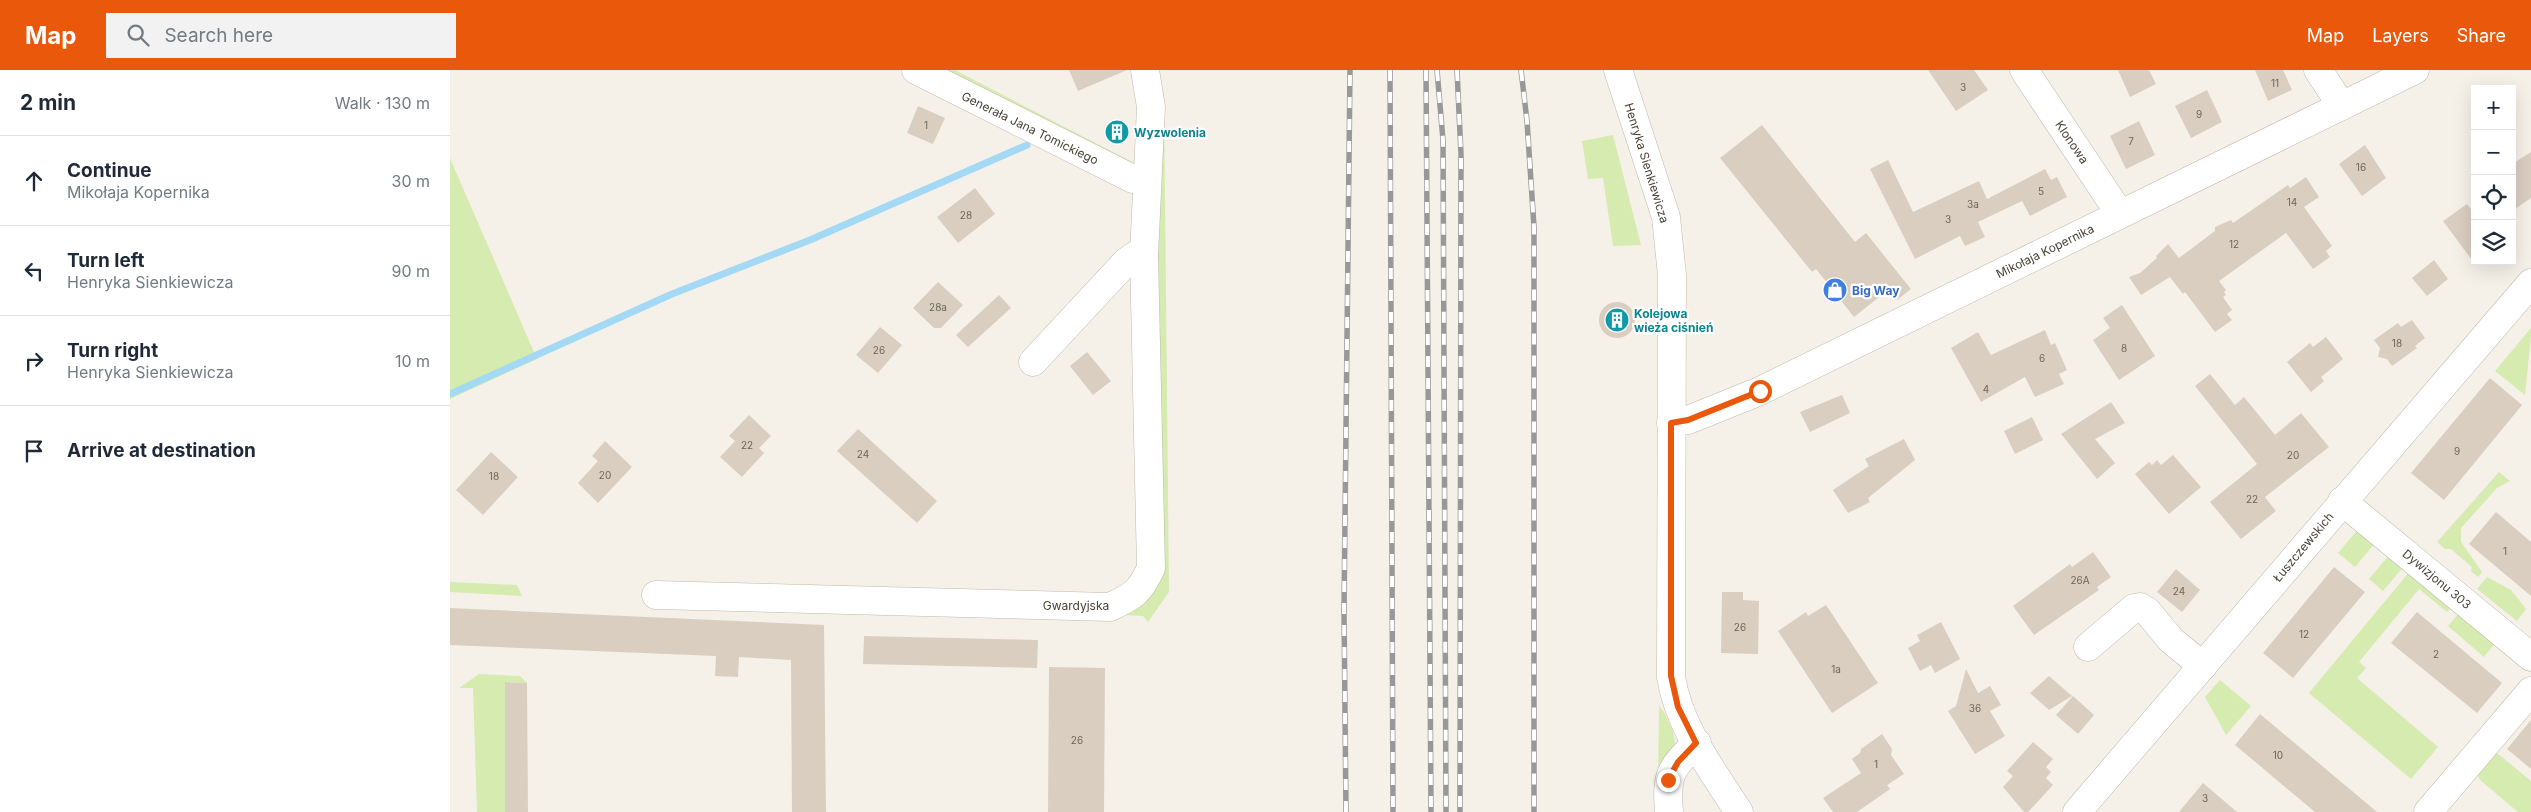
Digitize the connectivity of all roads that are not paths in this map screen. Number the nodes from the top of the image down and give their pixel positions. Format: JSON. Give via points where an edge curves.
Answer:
{"nodes":[{"id":1,"x":916,"y":70,"type":"edge"},
{"id":2,"x":1145,"y":70,"type":"edge"},
{"id":3,"x":1618,"y":70,"type":"edge"},
{"id":4,"x":2024,"y":70,"type":"edge"},
{"id":5,"x":2318,"y":70,"type":"edge"},
{"id":6,"x":2415,"y":70,"type":"edge"},
{"id":7,"x":2342,"y":106,"type":"junction"},
{"id":8,"x":1147,"y":180,"type":"junction"},
{"id":9,"x":2120,"y":214,"type":"junction"},
{"id":10,"x":1144,"y":255,"type":"junction"},
{"id":11,"x":2531,"y":283,"type":"edge"},
{"id":12,"x":1033,"y":362,"type":"dead end"},
{"id":13,"x":1671,"y":423,"type":"junction"},
{"id":14,"x":2342,"y":501,"type":"junction"},
{"id":15,"x":656,"y":595,"type":"dead end"},
{"id":16,"x":2088,"y":647,"type":"dead end"},
{"id":17,"x":2531,"y":657,"type":"edge"},
{"id":18,"x":2203,"y":666,"type":"junction"},
{"id":19,"x":2531,"y":691,"type":"edge"},
{"id":20,"x":1696,"y":743,"type":"junction"},
{"id":21,"x":1669,"y":812,"type":"edge"},
{"id":22,"x":1739,"y":812,"type":"edge"},
{"id":23,"x":2077,"y":812,"type":"edge"},
{"id":24,"x":2428,"y":812,"type":"edge"}],
"edges":[{"from":1,"to":8,"type":"street","name":"Generała Jana Tomickiego","via":[[1133,179]]},
{"from":2,"to":8,"type":"street","name":"Gwardyjska","via":[[1150,107]]},
{"from":3,"to":13,"type":"street","name":"Henryka Sienkiewicza","via":[[1666,217],[1672,275]]},
{"from":4,"to":9,"type":"street","name":"Klonowa"},
{"from":5,"to":7,"type":"street"},
{"from":6,"to":7,"type":"street","name":"Mikołaja Kopernika"},
{"from":7,"to":9,"type":"street","name":"Mikołaja Kopernika"},
{"from":8,"to":10,"type":"street","name":"Gwardyjska"},
{"from":9,"to":13,"type":"street","name":"Mikołaja Kopernika","via":[[1760,391],[1688,420]]},
{"from":10,"to":12,"type":"street","via":[[1134,256],[1126,262]]},
{"from":10,"to":15,"type":"street","name":"Gwardyjska","via":[[1151,568],[1133,597],[1110,607]]},
{"from":11,"to":14,"type":"street","name":"Łuszczewskich"},
{"from":13,"to":20,"type":"street","name":"Henryka Sienkiewicza","via":[[1671,676],[1678,707]]},
{"from":14,"to":17,"type":"street","name":"Dywizjonu 303"},
{"from":14,"to":18,"type":"street","name":"Łuszczewskich"},
{"from":16,"to":18,"type":"street","via":[[2134,608],[2140,607],[2148,611],[2171,640]]},
{"from":18,"to":23,"type":"street","name":"Łuszczewskich"},
{"from":19,"to":24,"type":"street"},
{"from":20,"to":21,"type":"street","via":[[1671,771],[1668,780]]},
{"from":20,"to":22,"type":"street","name":"Henryka Sienkiewicza"}]}
